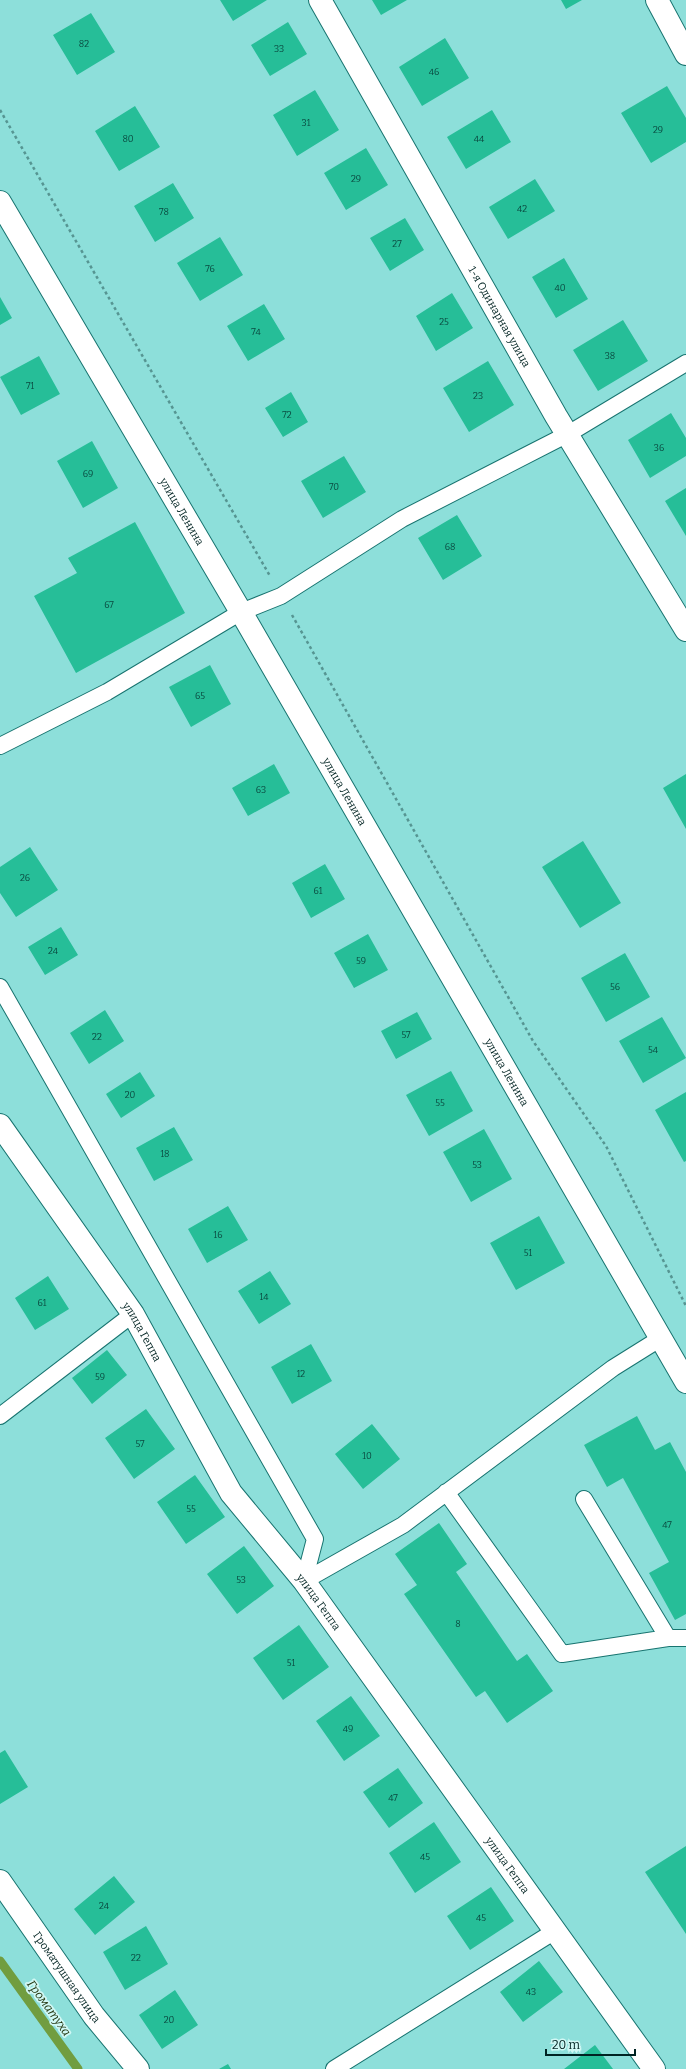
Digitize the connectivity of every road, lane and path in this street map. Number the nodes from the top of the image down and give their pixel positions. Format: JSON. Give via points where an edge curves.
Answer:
{"nodes":[{"id":1,"x":320,"y":0,"type":"edge"},
{"id":2,"x":658,"y":0,"type":"edge"},
{"id":3,"x":686,"y":54,"type":"edge"},
{"id":4,"x":0,"y":110,"type":"edge"},
{"id":5,"x":0,"y":202,"type":"edge"},
{"id":6,"x":686,"y":363,"type":"edge"},
{"id":7,"x":568,"y":434,"type":"junction"},
{"id":8,"x":281,"y":596,"type":"junction"},
{"id":9,"x":241,"y":612,"type":"junction"},
{"id":10,"x":686,"y":630,"type":"edge"},
{"id":11,"x":0,"y":746,"type":"edge"},
{"id":12,"x":0,"y":986,"type":"edge"},
{"id":13,"x":0,"y":1125,"type":"edge"},
{"id":14,"x":686,"y":1306,"type":"edge"},
{"id":15,"x":133,"y":1314,"type":"junction"},
{"id":16,"x":661,"y":1338,"type":"junction"},
{"id":17,"x":686,"y":1382,"type":"edge"},
{"id":18,"x":0,"y":1416,"type":"edge"},
{"id":19,"x":446,"y":1492,"type":"junction"},
{"id":20,"x":584,"y":1499,"type":"dead end"},
{"id":21,"x":304,"y":1581,"type":"junction"},
{"id":22,"x":668,"y":1638,"type":"junction"},
{"id":23,"x":686,"y":1638,"type":"edge"},
{"id":24,"x":0,"y":1881,"type":"edge"},
{"id":25,"x":555,"y":1931,"type":"junction"},
{"id":26,"x":138,"y":2069,"type":"edge"},
{"id":27,"x":334,"y":2069,"type":"edge"},
{"id":28,"x":654,"y":2069,"type":"edge"}],
"edges":[{"from":1,"to":7,"type":"street","name":"1-я Одинарная улица"},
{"from":2,"to":3,"type":"street"},
{"from":4,"to":8,"type":"path"},
{"from":5,"to":9,"type":"street","name":"улица Ленина"},
{"from":6,"to":7,"type":"lane"},
{"from":7,"to":8,"type":"lane","via":[[402,519]]},
{"from":7,"to":10,"type":"street","name":"1-я Одинарная улица"},
{"from":8,"to":9,"type":"lane"},
{"from":8,"to":14,"type":"path","via":[[533,1041],[606,1146]]},
{"from":9,"to":11,"type":"lane","via":[[108,692]]},
{"from":9,"to":16,"type":"street","name":"улица Ленина"},
{"from":12,"to":21,"type":"lane","via":[[315,1539]]},
{"from":13,"to":15,"type":"street","name":"улица Геппа"},
{"from":15,"to":18,"type":"lane"},
{"from":15,"to":21,"type":"street","name":"улица Геппа","via":[[231,1493]]},
{"from":16,"to":17,"type":"street","name":"улица Ленина"},
{"from":16,"to":19,"type":"lane","via":[[612,1368]]},
{"from":19,"to":21,"type":"lane","via":[[403,1525]]},
{"from":19,"to":22,"type":"lane","via":[[562,1654]]},
{"from":20,"to":22,"type":"lane"},
{"from":21,"to":25,"type":"street","name":"улица Геппа"},
{"from":22,"to":23,"type":"lane"},
{"from":24,"to":26,"type":"street","name":"Громатушная улица","via":[[94,2016]]},
{"from":25,"to":27,"type":"lane"},
{"from":25,"to":28,"type":"street","name":"улица Геппа"}]}
